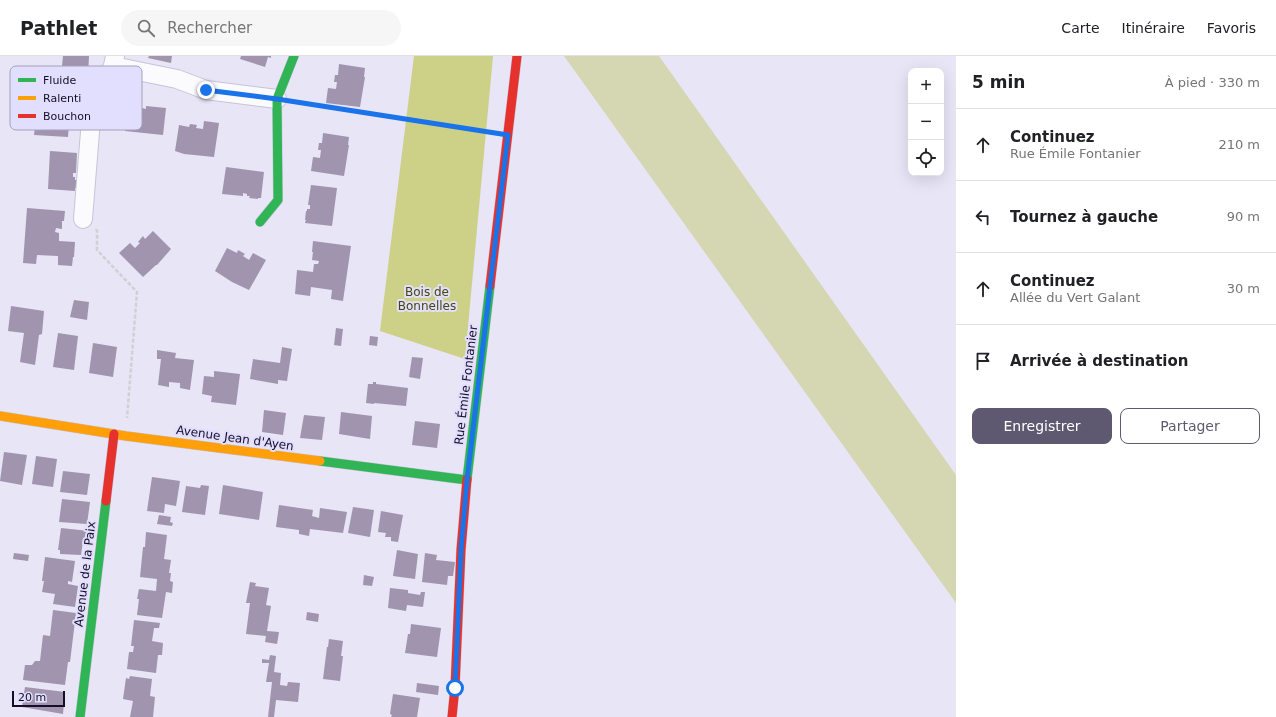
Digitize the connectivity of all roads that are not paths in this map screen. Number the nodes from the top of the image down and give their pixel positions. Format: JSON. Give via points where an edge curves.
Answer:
{"nodes":[{"id":1,"x":294,"y":56,"type":"edge"},
{"id":2,"x":517,"y":56,"type":"edge"},
{"id":3,"x":114,"y":61,"type":"edge"},
{"id":4,"x":132,"y":66,"type":"edge"},
{"id":5,"x":142,"y":69,"type":"edge"},
{"id":6,"x":277,"y":99,"type":"junction"},
{"id":7,"x":90,"y":130,"type":"edge"},
{"id":8,"x":83,"y":216,"type":"road end"},
{"id":9,"x":260,"y":222,"type":"dead end"},
{"id":10,"x":0,"y":416,"type":"edge"},
{"id":11,"x":114,"y":434,"type":"junction"},
{"id":12,"x":467,"y":480,"type":"junction"},
{"id":13,"x":80,"y":717,"type":"edge"},
{"id":14,"x":452,"y":717,"type":"edge"}],
"edges":[{"from":1,"to":6,"type":"street"},
{"from":2,"to":12,"type":"street","name":"Rue Émile Fontanier"},
{"from":3,"to":4,"type":"street"},
{"from":5,"to":6,"type":"street","via":[[206,90]]},
{"from":6,"to":9,"type":"street","via":[[278,200]]},
{"from":7,"to":8,"type":"street"},
{"from":10,"to":11,"type":"street","name":"Avenue Jean d'Ayen"},
{"from":11,"to":12,"type":"street","name":"Avenue Jean d'Ayen"},
{"from":11,"to":13,"type":"street","name":"Avenue de la Paix"},
{"from":12,"to":14,"type":"street","name":"Rue Émile Fontanier"}]}
